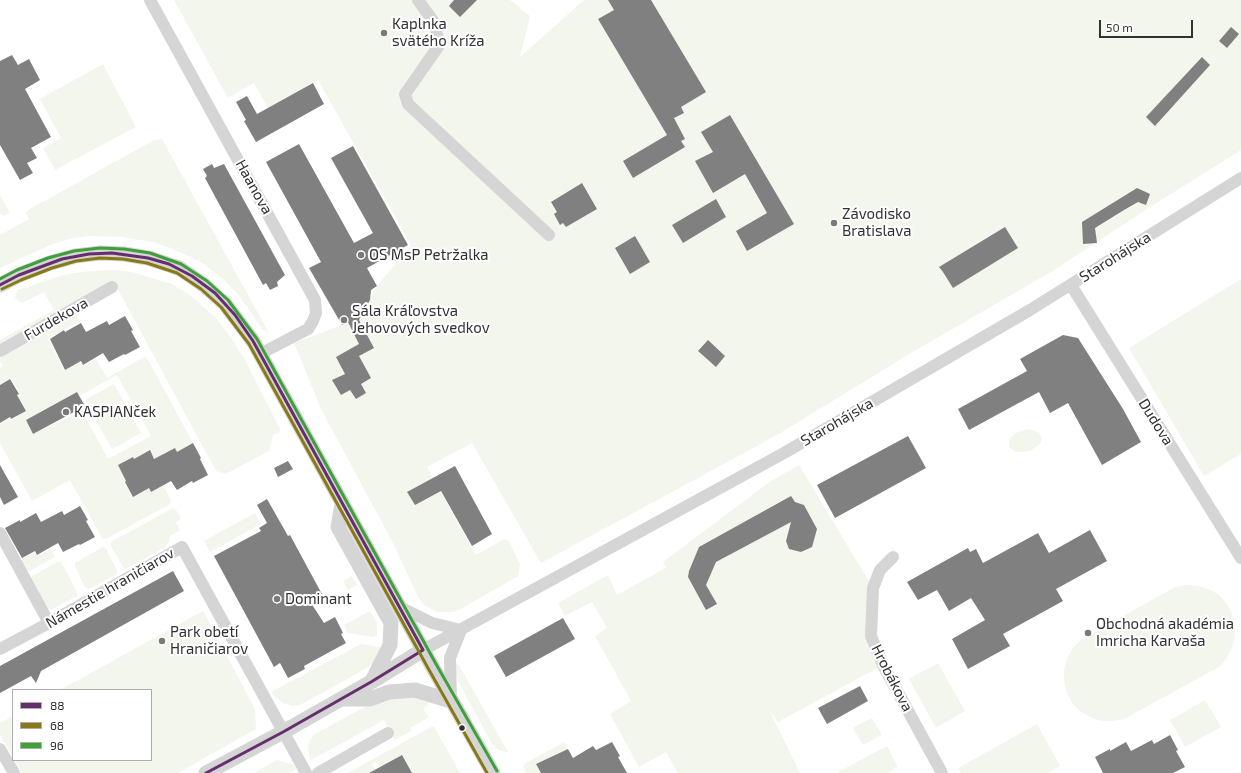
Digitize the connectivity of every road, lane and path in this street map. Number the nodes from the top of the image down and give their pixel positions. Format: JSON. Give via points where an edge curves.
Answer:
{"nodes":[{"id":1,"x":150,"y":0,"type":"edge"},
{"id":2,"x":418,"y":0,"type":"edge"},
{"id":3,"x":1241,"y":178,"type":"edge"},
{"id":4,"x":549,"y":235,"type":"dead end"},
{"id":5,"x":0,"y":284,"type":"edge"},
{"id":6,"x":1071,"y":285,"type":"junction"},
{"id":7,"x":112,"y":287,"type":"dead end"},
{"id":8,"x":0,"y":351,"type":"edge"},
{"id":9,"x":260,"y":354,"type":"junction"},
{"id":10,"x":342,"y":504,"type":"junction"},
{"id":11,"x":0,"y":533,"type":"edge"},
{"id":12,"x":893,"y":558,"type":"dead end"},
{"id":13,"x":1241,"y":558,"type":"edge"},
{"id":14,"x":398,"y":606,"type":"junction"},
{"id":15,"x":50,"y":623,"type":"junction"},
{"id":16,"x":461,"y":630,"type":"junction"},
{"id":17,"x":0,"y":649,"type":"edge"},
{"id":18,"x":423,"y":650,"type":"junction"},
{"id":19,"x":371,"y":682,"type":"junction"},
{"id":20,"x":341,"y":699,"type":"junction"},
{"id":21,"x":451,"y":701,"type":"junction"},
{"id":22,"x":283,"y":732,"type":"junction"},
{"id":23,"x":388,"y":733,"type":"dead end"},
{"id":24,"x":0,"y":749,"type":"edge"},
{"id":25,"x":14,"y":773,"type":"edge"},
{"id":26,"x":206,"y":773,"type":"edge"},
{"id":27,"x":306,"y":773,"type":"edge"},
{"id":28,"x":318,"y":773,"type":"edge"},
{"id":29,"x":493,"y":773,"type":"edge"},
{"id":30,"x":942,"y":773,"type":"edge"}],
"edges":[{"from":1,"to":9,"type":"street","name":"Haanova","via":[[315,300],[316,313],[308,329]]},
{"from":2,"to":4,"type":"street","via":[[436,25],[438,47],[405,94],[408,104]]},
{"from":3,"to":6,"type":"street","name":"Starohájska"},
{"from":5,"to":9,"type":"street","via":[[50,263],[75,256],[112,253],[148,258],[179,268],[215,294],[235,315]]},
{"from":6,"to":13,"type":"street","name":"Dudova"},
{"from":6,"to":16,"type":"street","name":"Starohájska","via":[[773,459]]},
{"from":7,"to":8,"type":"street","name":"Furdekova"},
{"from":9,"to":10,"type":"street"},
{"from":10,"to":14,"type":"street"},
{"from":10,"to":19,"type":"street","via":[[338,527],[391,623],[390,645]]},
{"from":11,"to":15,"type":"street"},
{"from":12,"to":30,"type":"street","name":"Hrobákova","via":[[880,570],[873,588],[871,636],[883,665]]},
{"from":14,"to":16,"type":"street","via":[[432,623]]},
{"from":14,"to":18,"type":"street"},
{"from":15,"to":17,"type":"street","name":"Námestie hraničiarov"},
{"from":15,"to":22,"type":"street","name":"Námestie hraničiarov","via":[[182,547]]},
{"from":16,"to":18,"type":"street","name":"Starohájska"},
{"from":16,"to":21,"type":"street","via":[[450,658]]},
{"from":18,"to":19,"type":"street"},
{"from":18,"to":21,"type":"street"},
{"from":19,"to":20,"type":"street"},
{"from":20,"to":21,"type":"street","via":[[370,699],[389,692],[415,690]]},
{"from":20,"to":22,"type":"street"},
{"from":21,"to":29,"type":"street"},
{"from":22,"to":26,"type":"street"},
{"from":22,"to":27,"type":"street","name":"Námestie hraničiarov"},
{"from":23,"to":28,"type":"street"},
{"from":24,"to":25,"type":"street"}]}
